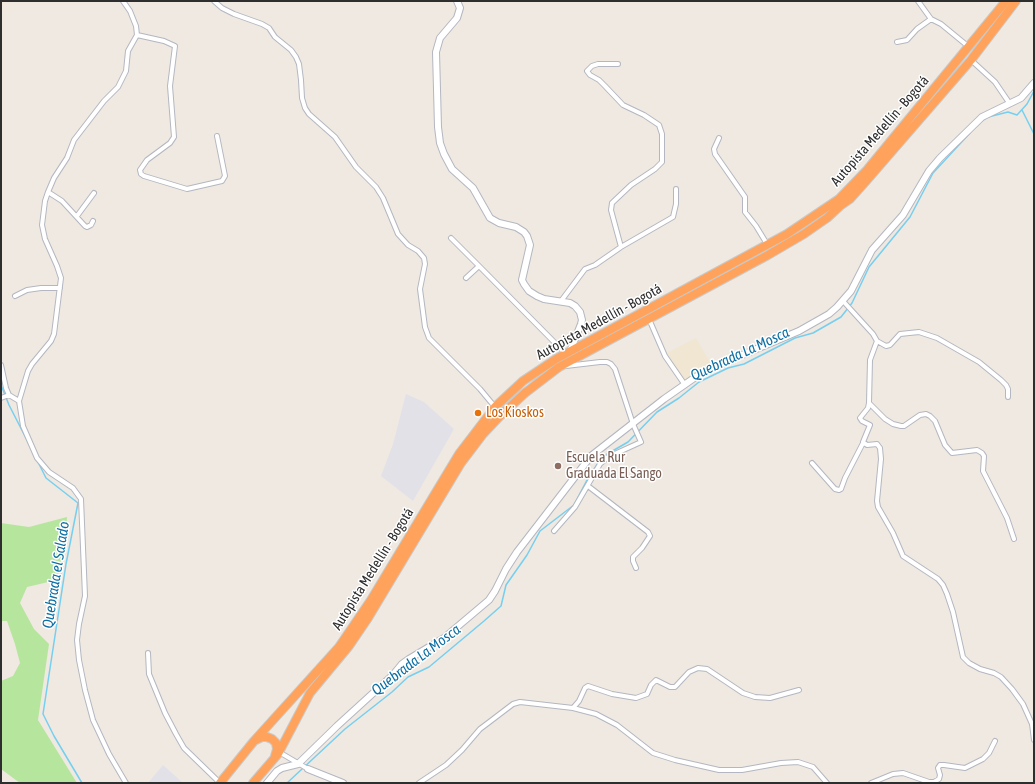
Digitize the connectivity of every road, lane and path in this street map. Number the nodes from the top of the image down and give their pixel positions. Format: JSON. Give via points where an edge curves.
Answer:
{"nodes":[{"id":1,"x":123,"y":1,"type":"edge"},
{"id":2,"x":214,"y":1,"type":"edge"},
{"id":3,"x":457,"y":1,"type":"edge"},
{"id":4,"x":918,"y":1,"type":"edge"},
{"id":5,"x":1006,"y":1,"type":"edge"},
{"id":6,"x":1016,"y":1,"type":"edge"},
{"id":7,"x":931,"y":19,"type":"junction"},
{"id":8,"x":136,"y":35,"type":"junction"},
{"id":9,"x":897,"y":42,"type":"dead end"},
{"id":10,"x":969,"y":48,"type":"junction"},
{"id":11,"x":971,"y":60,"type":"junction"},
{"id":12,"x":618,"y":64,"type":"dead end"},
{"id":13,"x":1034,"y":82,"type":"edge"},
{"id":14,"x":1010,"y":104,"type":"junction"},
{"id":15,"x":217,"y":136,"type":"dead end"},
{"id":16,"x":719,"y":138,"type":"dead end"},
{"id":17,"x":676,"y":189,"type":"dead end"},
{"id":18,"x":48,"y":192,"type":"junction"},
{"id":19,"x":94,"y":193,"type":"dead end"},
{"id":20,"x":77,"y":216,"type":"junction"},
{"id":21,"x":93,"y":221,"type":"dead end"},
{"id":22,"x":451,"y":238,"type":"dead end"},
{"id":23,"x":767,"y":244,"type":"junction"},
{"id":24,"x":621,"y":247,"type":"junction"},
{"id":25,"x":479,"y":266,"type":"junction"},
{"id":26,"x":466,"y":278,"type":"dead end"},
{"id":27,"x":60,"y":288,"type":"junction"},
{"id":28,"x":15,"y":296,"type":"dead end"},
{"id":29,"x":562,"y":301,"type":"junction"},
{"id":30,"x":845,"y":303,"type":"junction"},
{"id":31,"x":649,"y":319,"type":"junction"},
{"id":32,"x":876,"y":341,"type":"junction"},
{"id":33,"x":568,"y":351,"type":"junction"},
{"id":34,"x":1,"y":365,"type":"edge"},
{"id":35,"x":559,"y":367,"type":"junction"},
{"id":36,"x":685,"y":385,"type":"junction"},
{"id":37,"x":9,"y":395,"type":"junction"},
{"id":38,"x":1008,"y":397,"type":"dead end"},
{"id":39,"x":1,"y":398,"type":"edge"},
{"id":40,"x":19,"y":401,"type":"junction"},
{"id":41,"x":869,"y":403,"type":"junction"},
{"id":42,"x":495,"y":407,"type":"junction"},
{"id":43,"x":633,"y":424,"type":"junction"},
{"id":44,"x":864,"y":443,"type":"junction"},
{"id":45,"x":812,"y":463,"type":"dead end"},
{"id":46,"x":588,"y":486,"type":"junction"},
{"id":47,"x":554,"y":531,"type":"dead end"},
{"id":48,"x":1014,"y":539,"type":"dead end"},
{"id":49,"x":636,"y":568,"type":"dead end"},
{"id":50,"x":148,"y":653,"type":"dead end"},
{"id":51,"x":799,"y":690,"type":"dead end"},
{"id":52,"x":573,"y":708,"type":"junction"},
{"id":53,"x":1034,"y":740,"type":"edge"},
{"id":54,"x":254,"y":741,"type":"junction"},
{"id":55,"x":996,"y":742,"type":"dead end"},
{"id":56,"x":277,"y":755,"type":"junction"},
{"id":57,"x":303,"y":767,"type":"junction"},
{"id":58,"x":824,"y":782,"type":"edge"},
{"id":59,"x":126,"y":783,"type":"edge"},
{"id":60,"x":220,"y":783,"type":"edge"},
{"id":61,"x":253,"y":783,"type":"edge"},
{"id":62,"x":267,"y":783,"type":"edge"},
{"id":63,"x":343,"y":783,"type":"edge"},
{"id":64,"x":418,"y":783,"type":"edge"},
{"id":65,"x":871,"y":783,"type":"edge"}],
"edges":[{"from":1,"to":8,"type":"street","via":[[133,17]]},
{"from":2,"to":42,"type":"street","via":[[234,14],[269,28],[296,57],[305,108],[335,137],[376,188],[383,198],[398,234],[424,258],[420,290],[429,338]]},
{"from":3,"to":29,"type":"street","via":[[460,8],[457,18],[440,38],[436,52],[440,143],[452,169],[472,188],[490,218],[516,227],[527,236],[530,245],[522,280],[529,291],[544,299]]},
{"from":4,"to":7,"type":"street"},
{"from":5,"to":10,"type":"highway","name":"Autopista Medellín - Bogotá"},
{"from":6,"to":11,"type":"highway","name":"Autopista Medellín - Bogotá"},
{"from":7,"to":9,"type":"street","via":[[907,40]]},
{"from":7,"to":10,"type":"street","via":[[941,24]]},
{"from":8,"to":15,"type":"street","via":[[175,46],[170,86],[174,137],[147,160],[140,170],[141,174],[187,189],[222,181],[225,176]]},
{"from":8,"to":18,"type":"street","via":[[128,52],[126,71],[121,81],[74,140]]},
{"from":10,"to":23,"type":"highway","name":"Autopista Medellín - Bogotá","via":[[848,191],[813,218]]},
{"from":11,"to":14,"type":"street","via":[[995,82]]},
{"from":11,"to":31,"type":"highway","name":"Autopista Medellín - Bogotá","via":[[850,199],[804,234]]},
{"from":12,"to":24,"type":"street","via":[[598,64],[587,71],[623,105],[660,125],[663,159],[661,164],[630,185],[612,203],[611,210]]},
{"from":13,"to":14,"type":"street","via":[[1021,98]]},
{"from":14,"to":30,"type":"street","via":[[982,117],[940,158],[902,215],[872,250]]},
{"from":16,"to":23,"type":"street","via":[[714,149],[715,154],[745,197],[744,212]]},
{"from":17,"to":24,"type":"street","via":[[673,216]]},
{"from":18,"to":20,"type":"street"},
{"from":18,"to":27,"type":"street","via":[[42,225],[61,278]]},
{"from":19,"to":20,"type":"street"},
{"from":20,"to":21,"type":"street","via":[[87,227]]},
{"from":22,"to":25,"type":"street"},
{"from":23,"to":33,"type":"highway","name":"Autopista Medellín - Bogotá"},
{"from":24,"to":29,"type":"street","via":[[595,265],[584,269]]},
{"from":25,"to":26,"type":"street"},
{"from":25,"to":33,"type":"street"},
{"from":27,"to":28,"type":"street","via":[[27,290]]},
{"from":27,"to":40,"type":"street","via":[[54,334],[28,371]]},
{"from":29,"to":33,"type":"street","via":[[576,306],[582,320]]},
{"from":30,"to":32,"type":"street","via":[[873,334]]},
{"from":30,"to":36,"type":"street","via":[[798,331],[709,369]]},
{"from":31,"to":35,"type":"highway","name":"Autopista Medellín - Bogotá"},
{"from":31,"to":36,"type":"street","via":[[665,356]]},
{"from":32,"to":38,"type":"street","via":[[886,346],[900,334],[919,332],[937,338],[979,362],[1001,380],[1008,389]]},
{"from":32,"to":41,"type":"street","via":[[870,360]]},
{"from":33,"to":42,"type":"highway","name":"Autopista Medellín - Bogotá","via":[[524,381]]},
{"from":34,"to":37,"type":"street"},
{"from":35,"to":43,"type":"street","via":[[600,362],[611,364],[615,369]]},
{"from":35,"to":56,"type":"highway","name":"Autopista Medellín - Bogotá","via":[[500,416],[461,463],[368,618],[349,646],[310,693]]},
{"from":36,"to":43,"type":"street"},
{"from":37,"to":39,"type":"street"},
{"from":37,"to":40,"type":"street"},
{"from":40,"to":59,"type":"street","via":[[23,426],[37,458],[49,472],[73,488],[81,499],[85,596],[77,640],[79,660],[93,720]]},
{"from":41,"to":44,"type":"street","via":[[860,418],[870,425],[862,440]]},
{"from":41,"to":48,"type":"street","via":[[893,424],[900,426],[926,414],[934,421],[945,445],[952,453],[977,450],[982,453],[983,471],[1007,518]]},
{"from":42,"to":54,"type":"highway","name":"Autopista Medellín - Bogotá","via":[[457,458],[339,648]]},
{"from":43,"to":46,"type":"street","via":[[641,442],[608,457],[600,464]]},
{"from":43,"to":57,"type":"street","via":[[587,460],[517,552],[488,600],[444,638],[402,664],[394,675],[337,726]]},
{"from":44,"to":45,"type":"street","via":[[839,490],[835,489]]},
{"from":44,"to":53,"type":"street","via":[[877,444],[880,448],[877,504],[901,552],[943,585],[953,612],[963,657],[980,669],[1001,677],[1012,689],[1023,704],[1032,724]]},
{"from":46,"to":47,"type":"street","via":[[575,507]]},
{"from":46,"to":49,"type":"street","via":[[649,534],[649,538],[633,557]]},
{"from":50,"to":60,"type":"street","via":[[149,674],[176,734],[184,748]]},
{"from":51,"to":52,"type":"street","via":[[770,698],[755,697],[742,693],[707,669],[698,668],[689,672],[675,687],[656,680],[647,694],[636,698],[588,686]]},
{"from":52,"to":58,"type":"street","via":[[596,714],[617,724],[653,753],[675,760],[719,770],[742,770],[798,762],[813,768]]},
{"from":52,"to":64,"type":"street","via":[[525,702],[513,704],[480,729],[446,765]]},
{"from":54,"to":56,"type":"highway","via":[[262,737],[272,739],[276,743]]},
{"from":54,"to":60,"type":"highway","name":"Autopista Medellín - Bogotá"},
{"from":55,"to":65,"type":"street","via":[[983,759],[965,768],[940,765],[939,779],[934,782],[902,773]]},
{"from":56,"to":57,"type":"street"},
{"from":56,"to":61,"type":"highway","name":"Autopista Medellín - Bogotá"},
{"from":57,"to":62,"type":"street","via":[[282,768]]},
{"from":57,"to":63,"type":"street"}]}
